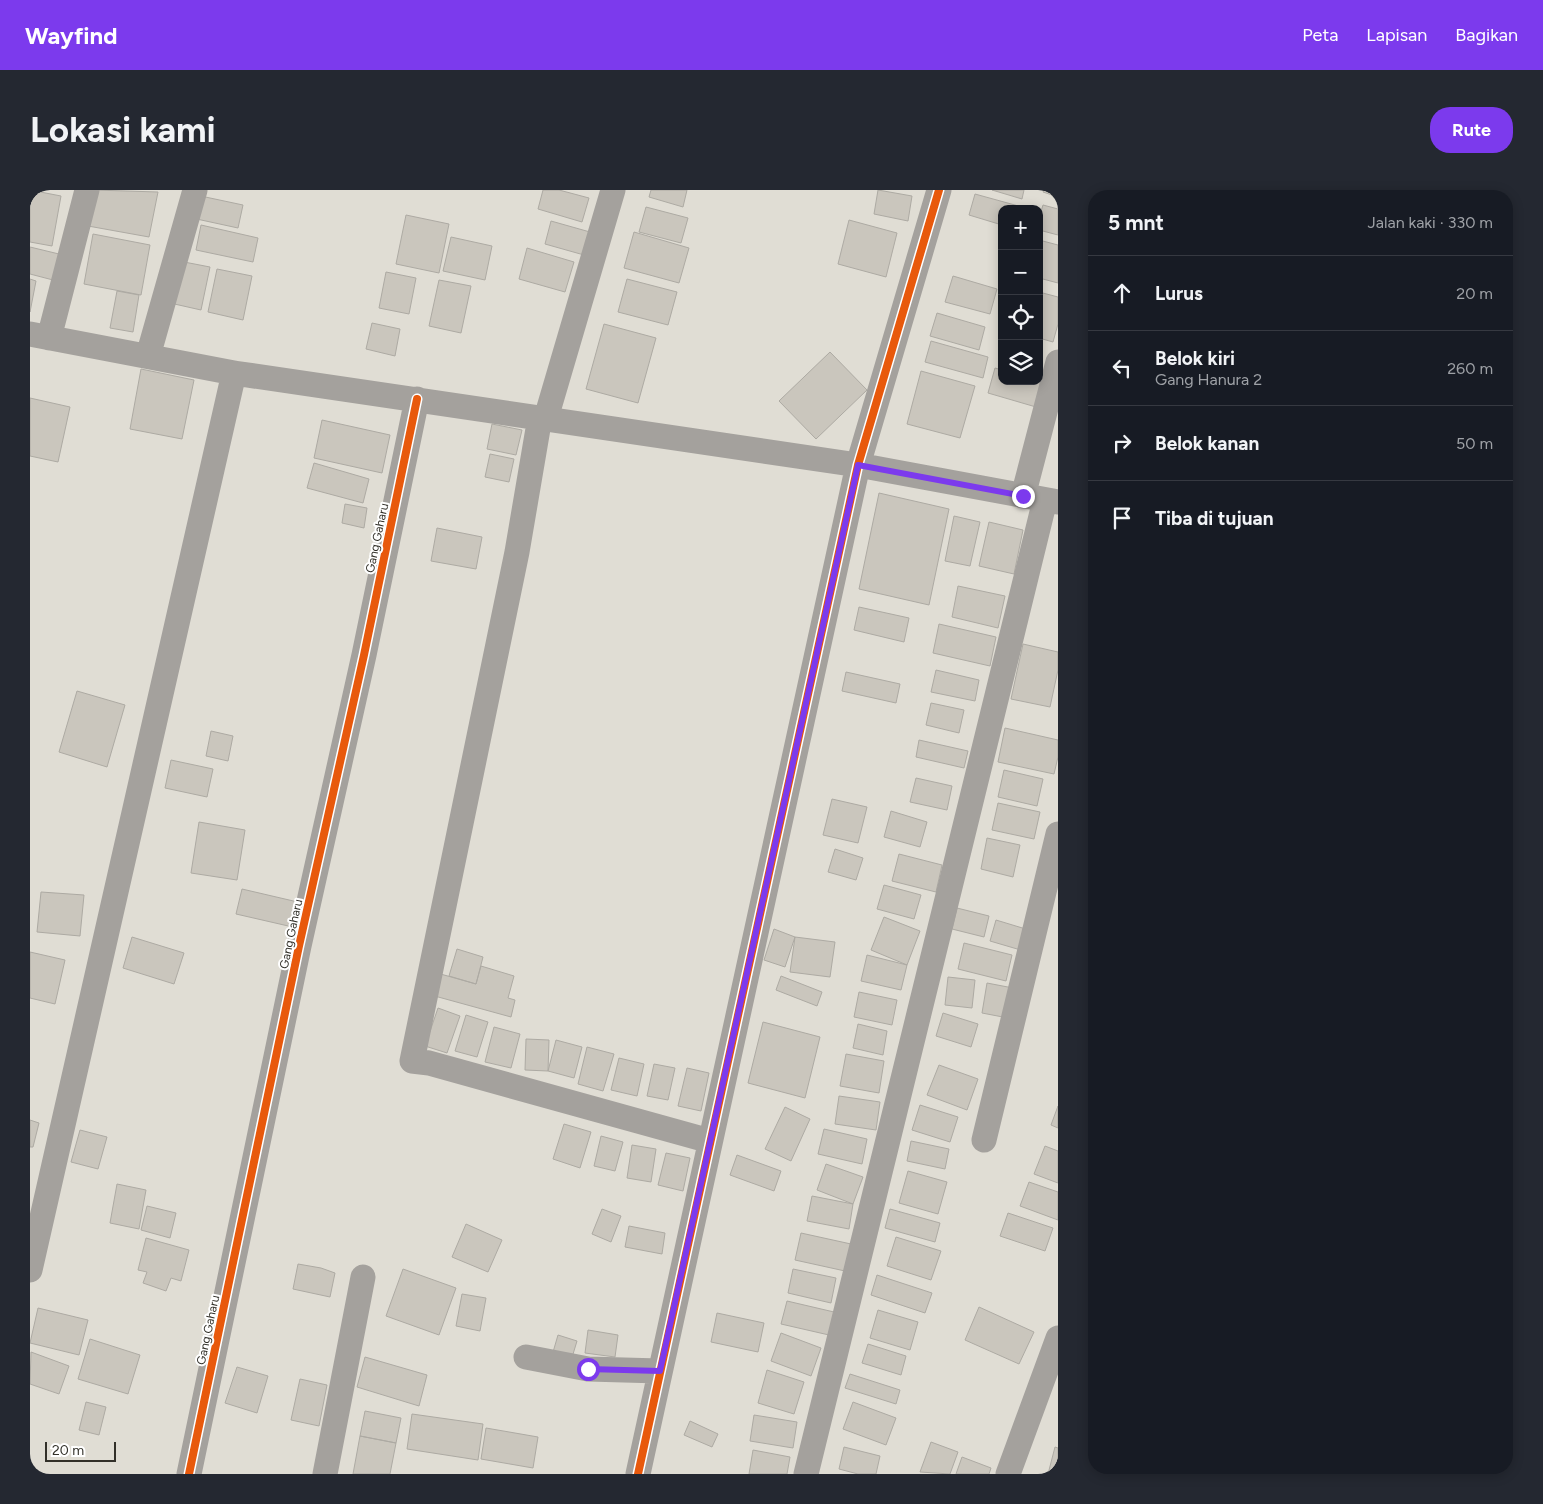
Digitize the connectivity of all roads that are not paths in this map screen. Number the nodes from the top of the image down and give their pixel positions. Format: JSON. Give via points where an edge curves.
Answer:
{"nodes":[{"id":1,"x":87,"y":190,"type":"edge"},
{"id":2,"x":195,"y":190,"type":"edge"},
{"id":3,"x":613,"y":190,"type":"edge"},
{"id":4,"x":940,"y":190,"type":"edge"},
{"id":5,"x":40,"y":336,"type":"edge"},
{"id":6,"x":148,"y":356,"type":"junction"},
{"id":7,"x":1058,"y":362,"type":"edge"},
{"id":8,"x":234,"y":373,"type":"junction"},
{"id":9,"x":418,"y":399,"type":"junction"},
{"id":10,"x":543,"y":418,"type":"junction"},
{"id":11,"x":858,"y":465,"type":"junction"},
{"id":12,"x":1042,"y":499,"type":"edge"},
{"id":13,"x":1058,"y":834,"type":"edge"},
{"id":14,"x":710,"y":1140,"type":"junction"},
{"id":15,"x":984,"y":1140,"type":"dead end"},
{"id":16,"x":30,"y":1270,"type":"edge"},
{"id":17,"x":363,"y":1277,"type":"dead end"},
{"id":18,"x":1058,"y":1338,"type":"edge"},
{"id":19,"x":526,"y":1357,"type":"dead end"},
{"id":20,"x":660,"y":1371,"type":"junction"},
{"id":21,"x":189,"y":1474,"type":"edge"},
{"id":22,"x":325,"y":1474,"type":"edge"},
{"id":23,"x":638,"y":1474,"type":"edge"},
{"id":24,"x":806,"y":1474,"type":"edge"},
{"id":25,"x":1008,"y":1474,"type":"edge"}],
"edges":[{"from":1,"to":5,"type":"street"},
{"from":2,"to":6,"type":"street"},
{"from":3,"to":10,"type":"street"},
{"from":4,"to":11,"type":"street"},
{"from":5,"to":6,"type":"street"},
{"from":6,"to":8,"type":"street"},
{"from":7,"to":12,"type":"street"},
{"from":8,"to":9,"type":"street"},
{"from":8,"to":16,"type":"street"},
{"from":9,"to":10,"type":"street"},
{"from":9,"to":21,"type":"street","name":"Gang Gaharu"},
{"from":10,"to":11,"type":"street"},
{"from":10,"to":14,"type":"street","via":[[412,1061]]},
{"from":11,"to":12,"type":"street"},
{"from":11,"to":14,"type":"street"},
{"from":12,"to":24,"type":"street"},
{"from":13,"to":15,"type":"street"},
{"from":14,"to":20,"type":"street"},
{"from":17,"to":22,"type":"street"},
{"from":18,"to":25,"type":"street"},
{"from":19,"to":20,"type":"street","via":[[588,1369]]},
{"from":20,"to":23,"type":"street"}]}
